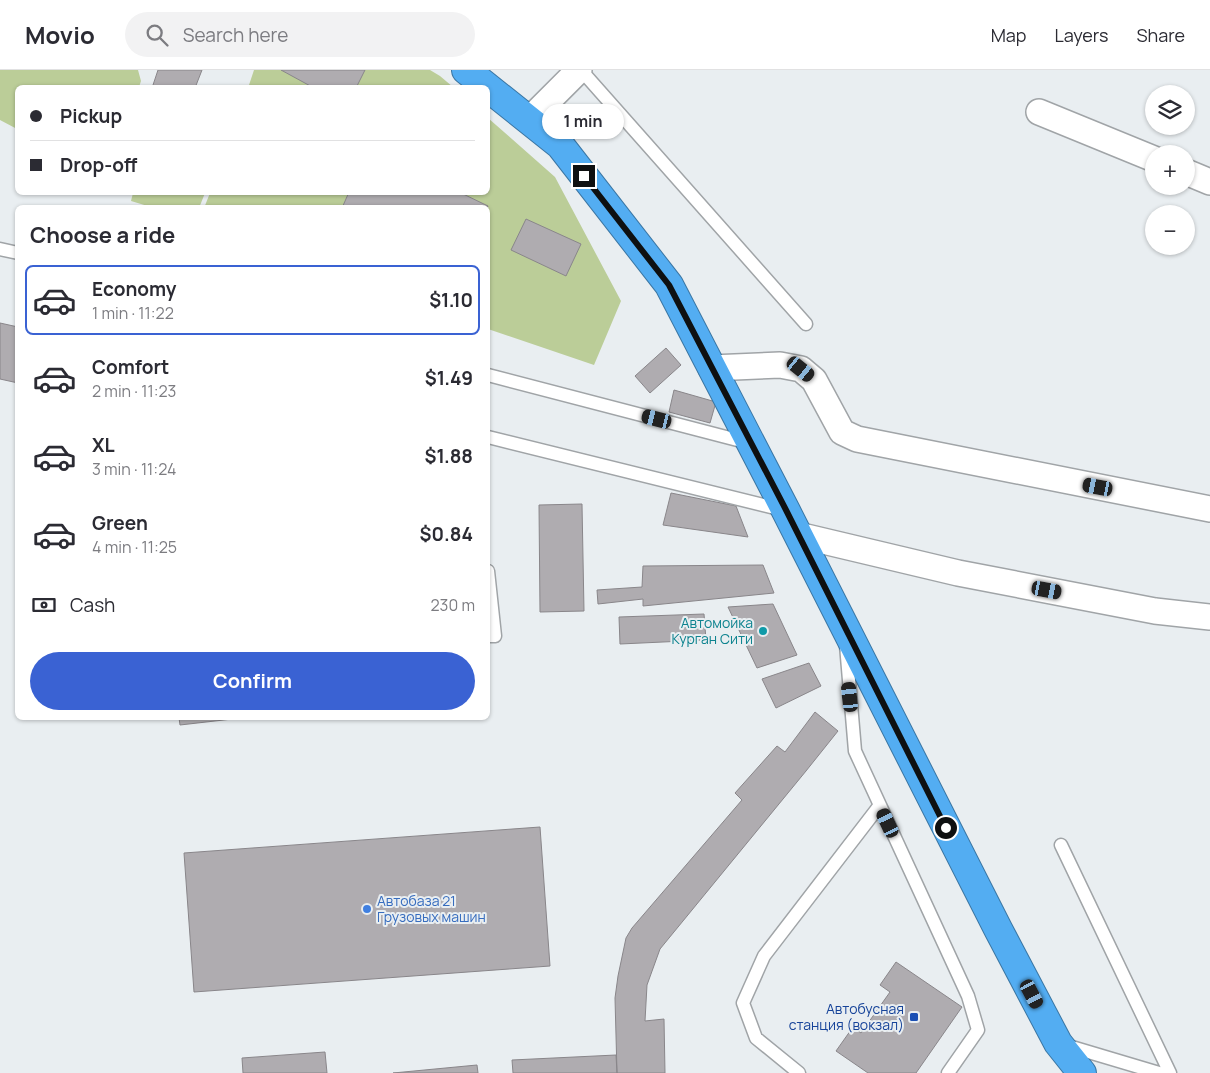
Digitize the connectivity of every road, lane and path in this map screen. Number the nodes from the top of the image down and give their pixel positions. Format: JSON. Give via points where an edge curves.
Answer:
{"nodes":[{"id":1,"x":466,"y":70,"type":"edge"},
{"id":2,"x":580,"y":70,"type":"edge"},
{"id":3,"x":485,"y":85,"type":"edge"},
{"id":4,"x":490,"y":89,"type":"edge"},
{"id":5,"x":1039,"y":112,"type":"dead end"},
{"id":6,"x":529,"y":120,"type":"junction"},
{"id":7,"x":1145,"y":155,"type":"edge"},
{"id":8,"x":1195,"y":176,"type":"edge"},
{"id":9,"x":1210,"y":182,"type":"edge"},
{"id":10,"x":0,"y":249,"type":"edge"},
{"id":11,"x":15,"y":252,"type":"edge"},
{"id":12,"x":806,"y":324,"type":"dead end"},
{"id":13,"x":711,"y":368,"type":"junction"},
{"id":14,"x":490,"y":376,"type":"edge"},
{"id":15,"x":490,"y":437,"type":"edge"},
{"id":16,"x":751,"y":444,"type":"junction"},
{"id":17,"x":1210,"y":509,"type":"edge"},
{"id":18,"x":786,"y":510,"type":"junction"},
{"id":19,"x":798,"y":535,"type":"junction"},
{"id":20,"x":490,"y":593,"type":"edge"},
{"id":21,"x":1210,"y":617,"type":"edge"},
{"id":22,"x":844,"y":625,"type":"junction"},
{"id":23,"x":490,"y":636,"type":"edge"},
{"id":24,"x":880,"y":806,"type":"junction"},
{"id":25,"x":1061,"y":845,"type":"dead end"},
{"id":26,"x":1058,"y":1043,"type":"junction"},
{"id":27,"x":799,"y":1073,"type":"edge"},
{"id":28,"x":948,"y":1073,"type":"edge"},
{"id":29,"x":1062,"y":1073,"type":"edge"},
{"id":30,"x":1082,"y":1073,"type":"edge"},
{"id":31,"x":1159,"y":1073,"type":"edge"},
{"id":32,"x":1170,"y":1073,"type":"edge"}],
"edges":[{"from":1,"to":3,"type":"highway"},
{"from":2,"to":6,"type":"street"},
{"from":2,"to":12,"type":"lane"},
{"from":4,"to":6,"type":"highway"},
{"from":5,"to":7,"type":"street"},
{"from":6,"to":13,"type":"highway","via":[[560,145],[669,285]]},
{"from":8,"to":9,"type":"street"},
{"from":10,"to":11,"type":"lane"},
{"from":13,"to":16,"type":"highway"},
{"from":13,"to":17,"type":"street","via":[[780,365],[801,369],[814,380],[842,432],[857,439]]},
{"from":14,"to":16,"type":"lane"},
{"from":15,"to":18,"type":"lane"},
{"from":16,"to":18,"type":"highway"},
{"from":18,"to":19,"type":"highway"},
{"from":19,"to":21,"type":"street","via":[[967,575],[1155,611]]},
{"from":19,"to":22,"type":"highway"},
{"from":20,"to":23,"type":"lane","via":[[494,636]]},
{"from":22,"to":24,"type":"lane","via":[[855,751]]},
{"from":22,"to":26,"type":"highway"},
{"from":24,"to":27,"type":"lane","via":[[764,956],[743,1004],[756,1038]]},
{"from":24,"to":28,"type":"lane","via":[[968,996],[978,1030]]},
{"from":25,"to":32,"type":"lane"},
{"from":26,"to":29,"type":"highway"},
{"from":26,"to":30,"type":"highway"},
{"from":26,"to":31,"type":"lane"}]}
